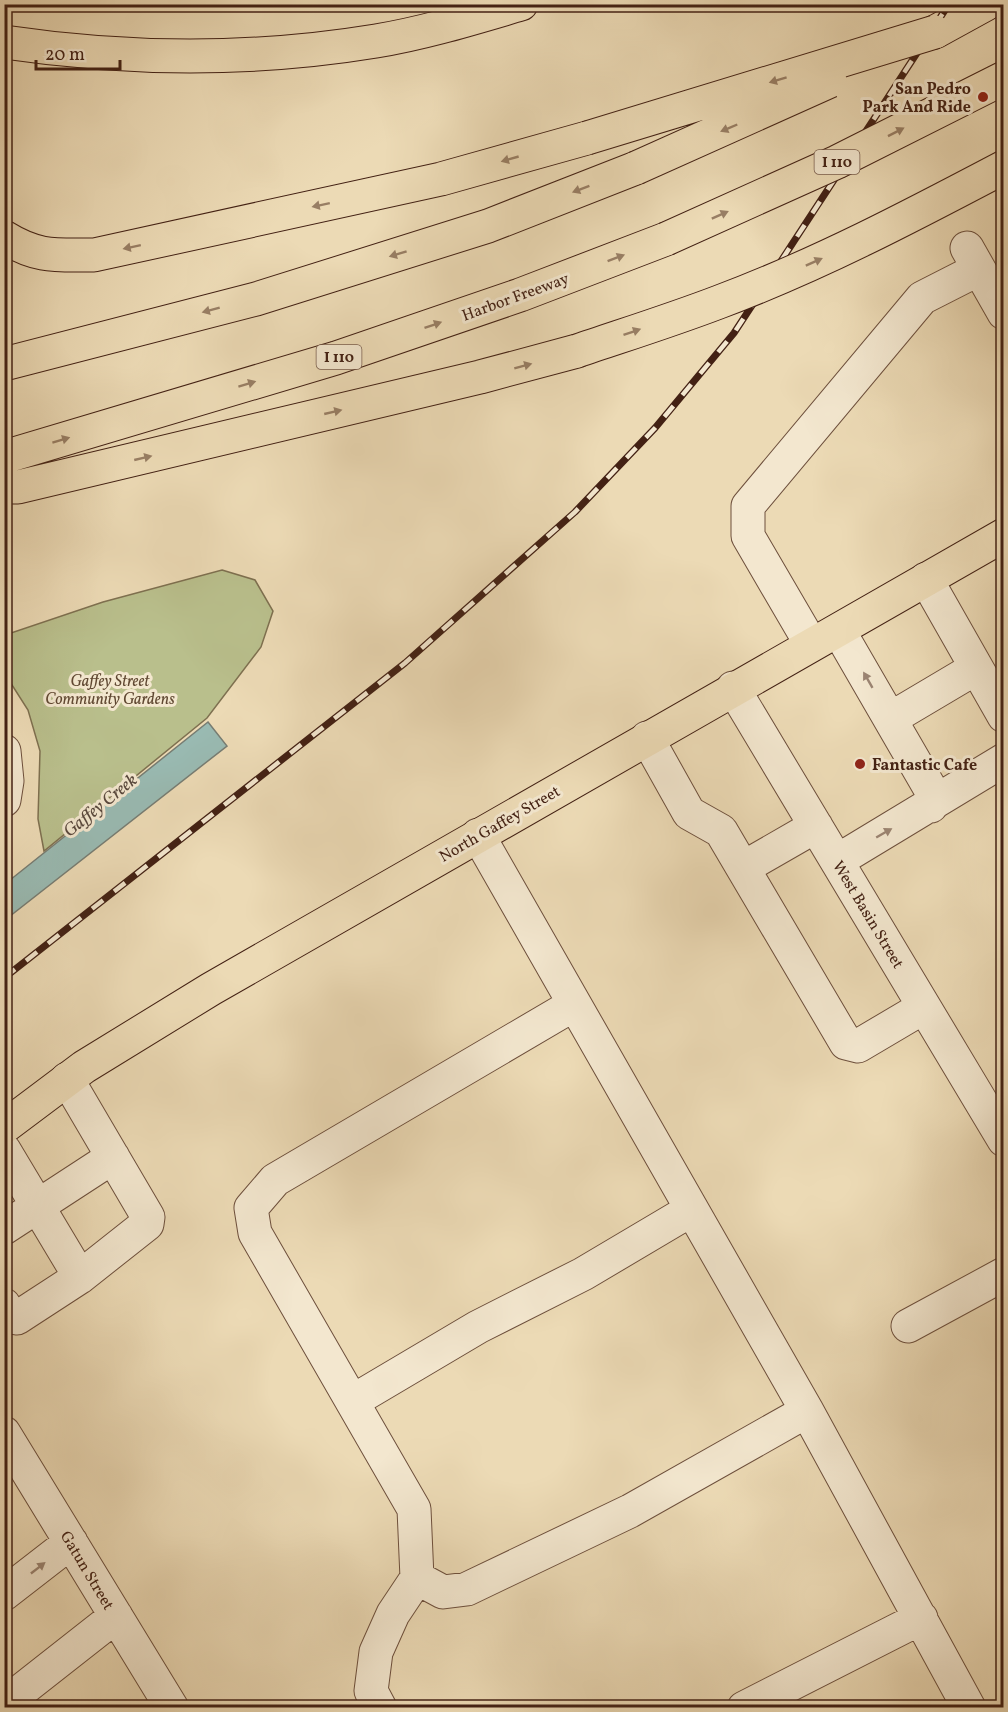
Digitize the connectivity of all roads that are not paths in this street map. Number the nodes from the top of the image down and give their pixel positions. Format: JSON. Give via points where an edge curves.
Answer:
{"nodes":[{"id":1,"x":521,"y":4,"type":"edge"},
{"id":2,"x":987,"y":4,"type":"edge"},
{"id":3,"x":935,"y":32,"type":"junction"},
{"id":4,"x":4,"y":42,"type":"edge"},
{"id":5,"x":1004,"y":78,"type":"edge"},
{"id":6,"x":1004,"y":167,"type":"edge"},
{"id":7,"x":4,"y":237,"type":"edge"},
{"id":8,"x":989,"y":283,"type":"edge"},
{"id":9,"x":4,"y":364,"type":"edge"},
{"id":10,"x":4,"y":457,"type":"edge"},
{"id":11,"x":4,"y":487,"type":"edge"},
{"id":12,"x":1004,"y":535,"type":"edge"},
{"id":13,"x":926,"y":579,"type":"junction"},
{"id":14,"x":825,"y":638,"type":"junction"},
{"id":15,"x":976,"y":668,"type":"junction"},
{"id":16,"x":733,"y":688,"type":"junction"},
{"id":17,"x":1004,"y":716,"type":"edge"},
{"id":18,"x":890,"y":719,"type":"junction"},
{"id":19,"x":647,"y":738,"type":"junction"},
{"id":20,"x":4,"y":751,"type":"edge"},
{"id":21,"x":1004,"y":760,"type":"edge"},
{"id":22,"x":4,"y":800,"type":"edge"},
{"id":23,"x":931,"y":806,"type":"junction"},
{"id":24,"x":816,"y":826,"type":"junction"},
{"id":25,"x":478,"y":835,"type":"junction"},
{"id":26,"x":837,"y":861,"type":"junction"},
{"id":27,"x":743,"y":868,"type":"junction"},
{"id":28,"x":573,"y":1005,"type":"junction"},
{"id":29,"x":924,"y":1007,"type":"junction"},
{"id":30,"x":67,"y":1079,"type":"junction"},
{"id":31,"x":4,"y":1126,"type":"edge"},
{"id":32,"x":1004,"y":1140,"type":"edge"},
{"id":33,"x":4,"y":1150,"type":"edge"},
{"id":34,"x":113,"y":1157,"type":"junction"},
{"id":35,"x":38,"y":1206,"type":"junction"},
{"id":36,"x":691,"y":1210,"type":"junction"},
{"id":37,"x":4,"y":1228,"type":"edge"},
{"id":38,"x":1004,"y":1274,"type":"edge"},
{"id":39,"x":80,"y":1277,"type":"junction"},
{"id":40,"x":4,"y":1305,"type":"edge"},
{"id":41,"x":908,"y":1326,"type":"dead end"},
{"id":42,"x":353,"y":1401,"type":"junction"},
{"id":43,"x":807,"y":1411,"type":"junction"},
{"id":44,"x":4,"y":1433,"type":"edge"},
{"id":45,"x":71,"y":1542,"type":"junction"},
{"id":46,"x":417,"y":1578,"type":"junction"},
{"id":47,"x":4,"y":1594,"type":"edge"},
{"id":48,"x":116,"y":1616,"type":"junction"},
{"id":49,"x":921,"y":1618,"type":"junction"},
{"id":50,"x":4,"y":1704,"type":"edge"},
{"id":51,"x":172,"y":1707,"type":"edge"},
{"id":52,"x":380,"y":1707,"type":"edge"},
{"id":53,"x":744,"y":1707,"type":"edge"},
{"id":54,"x":969,"y":1707,"type":"edge"}],
"edges":[{"from":1,"to":4,"type":"main road","via":[[376,41],[253,53],[145,55]]},
{"from":2,"to":3,"type":"main road"},
{"from":3,"to":7,"type":"main road","one_way":true,"bridge":true,"via":[[441,179],[94,255],[26,251]]},
{"from":3,"to":9,"type":"main road","one_way":true,"bridge":true,"via":[[754,117],[488,226],[256,299]]},
{"from":10,"to":5,"type":"main road","name":"Harbor Freeway","number":"I 110","one_way":true,"bridge":true,"via":[[336,358],[520,295],[666,238],[837,162]]},
{"from":11,"to":6,"type":"main road","one_way":true,"bridge":true,"via":[[30,485],[577,351],[720,302],[894,225]]},
{"from":8,"to":14,"type":"street","via":[[922,298],[748,506],[748,536]]},
{"from":12,"to":13,"type":"main road","name":"North Gaffey Street"},
{"from":13,"to":14,"type":"main road","name":"North Gaffey Street"},
{"from":13,"to":15,"type":"street"},
{"from":14,"to":16,"type":"main road","name":"North Gaffey Street"},
{"from":18,"to":14,"type":"street","one_way":true},
{"from":15,"to":17,"type":"street"},
{"from":15,"to":18,"type":"street"},
{"from":16,"to":19,"type":"main road","name":"North Gaffey Street"},
{"from":16,"to":24,"type":"street","name":"West Basin Street"},
{"from":18,"to":23,"type":"street","via":[[932,790]]},
{"from":19,"to":25,"type":"main road","name":"North Gaffey Street"},
{"from":19,"to":27,"type":"street","via":[[689,813],[721,831]]},
{"from":20,"to":22,"type":"street"},
{"from":21,"to":23,"type":"street"},
{"from":26,"to":23,"type":"street","one_way":true},
{"from":24,"to":26,"type":"street","name":"West Basin Street"},
{"from":24,"to":27,"type":"street"},
{"from":25,"to":28,"type":"street"},
{"from":25,"to":30,"type":"main road","name":"North Gaffey Street","via":[[183,1006]]},
{"from":26,"to":29,"type":"street","name":"West Basin Street"},
{"from":27,"to":29,"type":"street","via":[[846,1043],[858,1046]]},
{"from":28,"to":36,"type":"street"},
{"from":28,"to":42,"type":"street","via":[[274,1180],[251,1208],[255,1233]]},
{"from":29,"to":32,"type":"street","name":"West Basin Street"},
{"from":30,"to":31,"type":"main road","name":"North Gaffey Street"},
{"from":30,"to":34,"type":"street"},
{"from":33,"to":35,"type":"street"},
{"from":34,"to":35,"type":"street"},
{"from":34,"to":39,"type":"street","via":[[148,1217],[147,1224]]},
{"from":35,"to":37,"type":"street"},
{"from":35,"to":39,"type":"street"},
{"from":36,"to":42,"type":"street","via":[[583,1274],[478,1326]]},
{"from":36,"to":43,"type":"street"},
{"from":38,"to":41,"type":"street"},
{"from":39,"to":40,"type":"street","via":[[17,1318],[11,1317]]},
{"from":42,"to":46,"type":"street","via":[[414,1509]]},
{"from":43,"to":46,"type":"street","via":[[630,1511],[467,1589],[443,1592]]},
{"from":43,"to":49,"type":"street"},
{"from":44,"to":45,"type":"street","name":"Gatun Street"},
{"from":47,"to":45,"type":"street","one_way":true},
{"from":45,"to":48,"type":"street","name":"Gatun Street"},
{"from":46,"to":52,"type":"street","via":[[393,1614],[376,1652],[371,1691]]},
{"from":48,"to":50,"type":"street"},
{"from":48,"to":51,"type":"street","name":"Gatun Street"},
{"from":49,"to":53,"type":"street"},
{"from":49,"to":54,"type":"street"}]}
